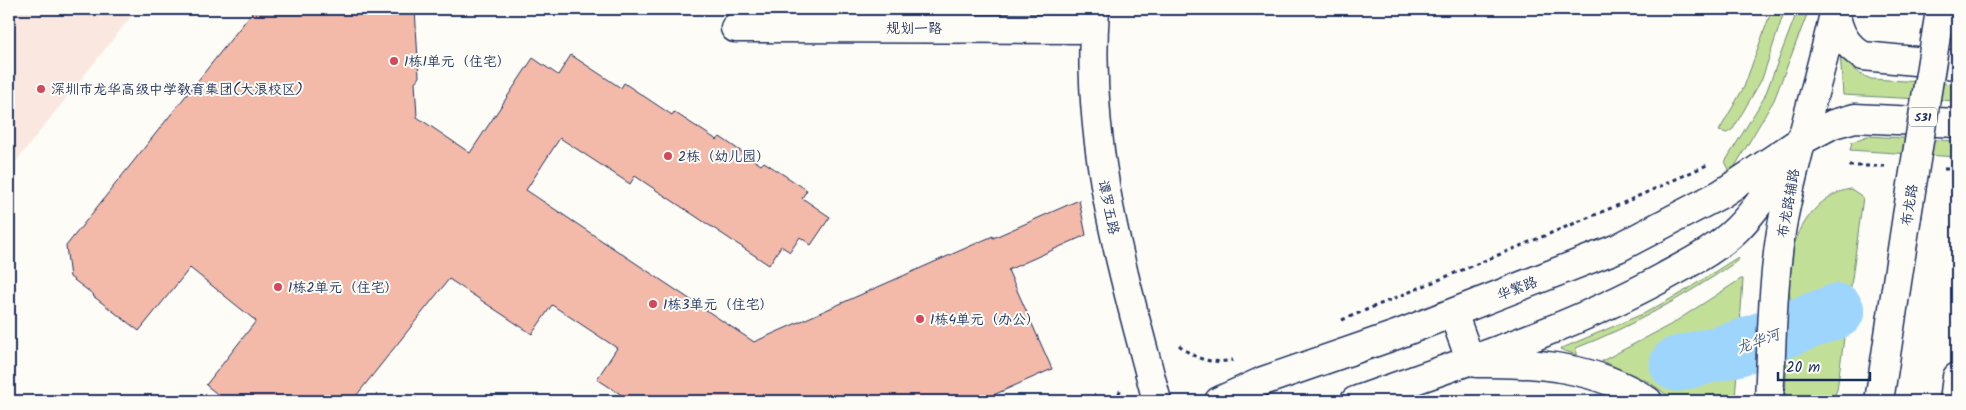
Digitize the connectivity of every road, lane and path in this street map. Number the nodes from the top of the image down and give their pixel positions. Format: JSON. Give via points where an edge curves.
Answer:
{"nodes":[{"id":1,"x":1835,"y":10,"type":"edge"},
{"id":2,"x":1940,"y":13,"type":"edge"},
{"id":3,"x":1094,"y":19,"type":"edge"},
{"id":4,"x":735,"y":28,"type":"dead end"},
{"id":5,"x":1957,"y":65,"type":"edge"},
{"id":6,"x":1957,"y":123,"type":"edge"},
{"id":7,"x":1799,"y":142,"type":"junction"},
{"id":8,"x":1707,"y":165,"type":"dead end"},
{"id":9,"x":1453,"y":313,"type":"junction"},
{"id":10,"x":1333,"y":323,"type":"dead end"},
{"id":11,"x":1179,"y":346,"type":"dead end"},
{"id":12,"x":1242,"y":359,"type":"dead end"},
{"id":13,"x":1460,"y":363,"type":"junction"},
{"id":14,"x":1957,"y":377,"type":"edge"},
{"id":15,"x":1157,"y":401,"type":"edge"},
{"id":16,"x":1219,"y":401,"type":"edge"},
{"id":17,"x":1355,"y":401,"type":"edge"},
{"id":18,"x":1648,"y":401,"type":"edge"},
{"id":19,"x":1769,"y":401,"type":"edge"},
{"id":20,"x":1879,"y":401,"type":"edge"},
{"id":21,"x":1954,"y":401,"type":"edge"}],
"edges":[{"from":1,"to":5,"type":"main road","via":[[1843,39],[1863,56]]},
{"from":1,"to":7,"type":"main road","name":"布龙路辅路"},
{"from":2,"to":20,"type":"main road","name":"布龙路","number":"S31","bridge":true},
{"from":3,"to":4,"type":"main road","name":"规划一路"},
{"from":3,"to":15,"type":"main road","name":"谭罗五路","via":[[1094,107],[1105,194]]},
{"from":6,"to":7,"type":"main road","name":"华繁路","via":[[1855,118],[1833,124]]},
{"from":7,"to":9,"type":"main road","name":"华繁路","via":[[1720,194],[1652,232]]},
{"from":7,"to":13,"type":"main road","name":"华繁路","via":[[1754,211],[1720,244],[1634,293]]},
{"from":7,"to":19,"type":"main road","name":"布龙路辅路","via":[[1784,218],[1774,307]]},
{"from":8,"to":10,"type":"path"},
{"from":9,"to":13,"type":"main road"},
{"from":9,"to":16,"type":"main road","name":"华繁路"},
{"from":11,"to":12,"type":"path","via":[[1206,362]]},
{"from":13,"to":17,"type":"main road","name":"华繁路"},
{"from":13,"to":18,"type":"main road","via":[[1569,369],[1599,377]]},
{"from":14,"to":21,"type":"main road"}]}
